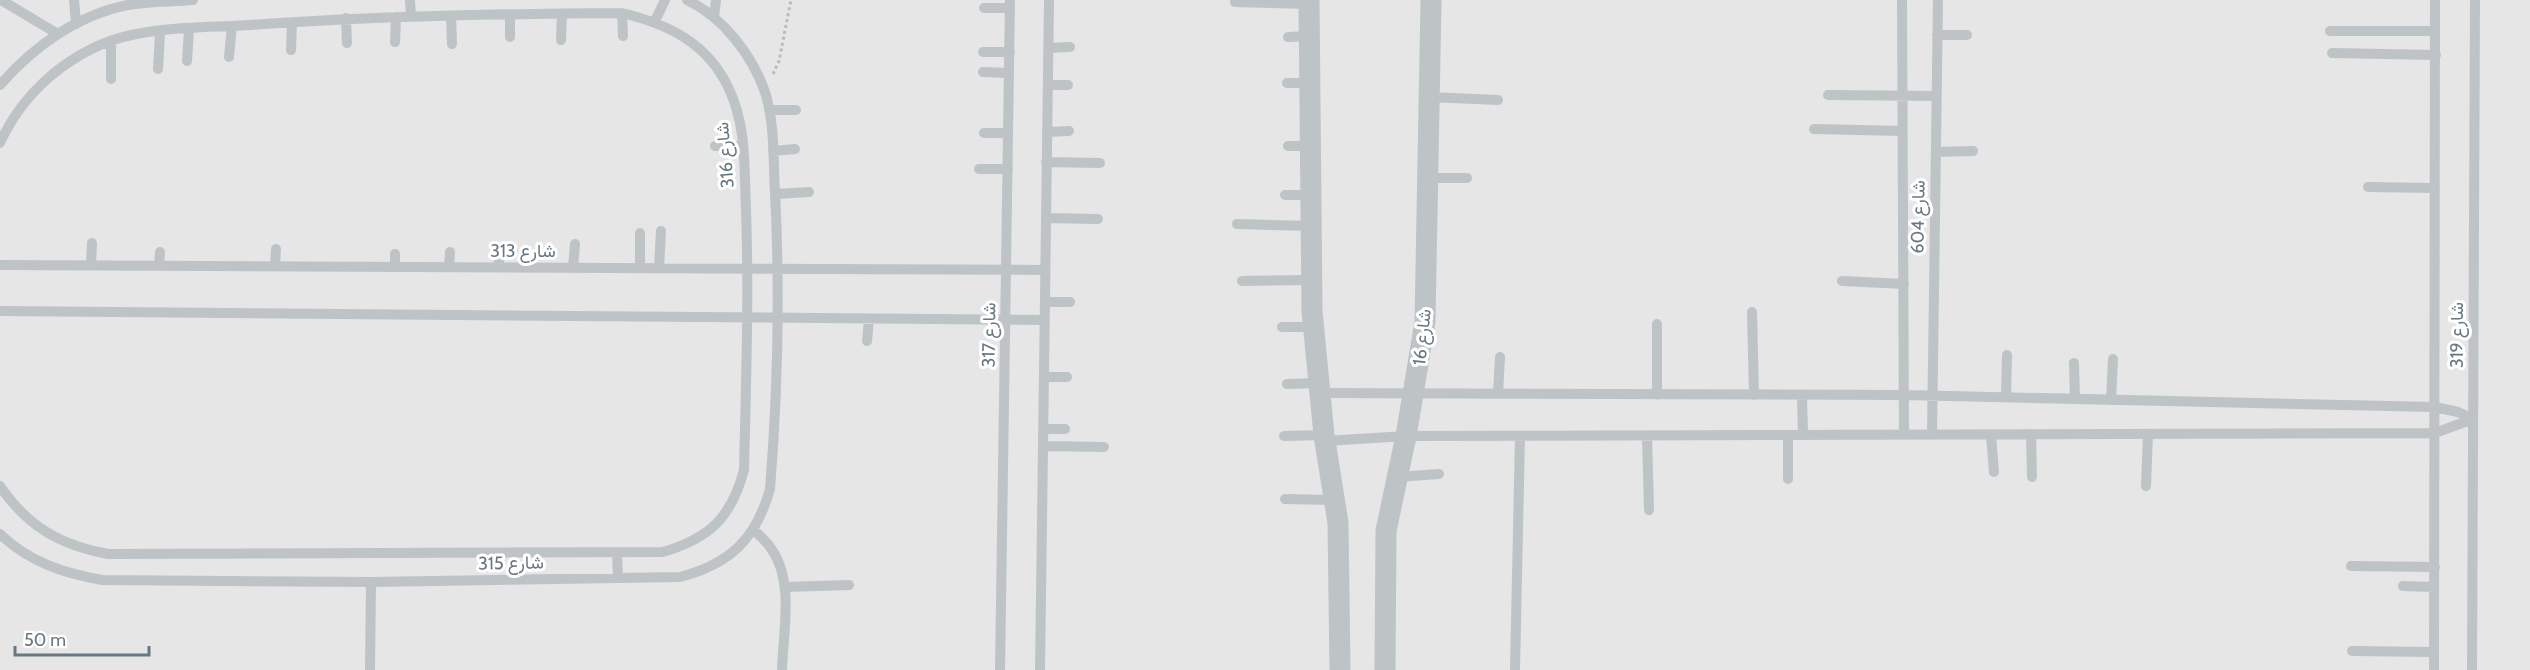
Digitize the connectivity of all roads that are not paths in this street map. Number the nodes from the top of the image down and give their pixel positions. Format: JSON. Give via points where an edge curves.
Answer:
{"nodes":[{"id":1,"x":1,"y":0,"type":"edge"},
{"id":2,"x":74,"y":0,"type":"edge"},
{"id":3,"x":193,"y":0,"type":"edge"},
{"id":4,"x":410,"y":0,"type":"edge"},
{"id":5,"x":665,"y":0,"type":"edge"},
{"id":6,"x":687,"y":0,"type":"edge"},
{"id":7,"x":716,"y":0,"type":"edge"},
{"id":8,"x":1048,"y":0,"type":"edge"},
{"id":9,"x":1431,"y":0,"type":"edge"},
{"id":10,"x":1902,"y":0,"type":"edge"},
{"id":11,"x":1938,"y":0,"type":"edge"},
{"id":12,"x":2435,"y":0,"type":"edge"},
{"id":13,"x":2475,"y":0,"type":"edge"},
{"id":14,"x":164,"y":1,"type":"edge"},
{"id":15,"x":128,"y":2,"type":"edge"},
{"id":16,"x":1235,"y":2,"type":"dead end"},
{"id":17,"x":1309,"y":2,"type":"edge"},
{"id":18,"x":1010,"y":4,"type":"edge"},
{"id":19,"x":984,"y":8,"type":"dead end"},
{"id":20,"x":622,"y":13,"type":"junction"},
{"id":21,"x":562,"y":14,"type":"junction"},
{"id":22,"x":510,"y":15,"type":"junction"},
{"id":23,"x":396,"y":16,"type":"junction"},
{"id":24,"x":411,"y":16,"type":"junction"},
{"id":25,"x":451,"y":16,"type":"junction"},
{"id":26,"x":714,"y":17,"type":"junction"},
{"id":27,"x":346,"y":18,"type":"junction"},
{"id":28,"x":655,"y":21,"type":"junction"},
{"id":29,"x":292,"y":22,"type":"junction"},
{"id":30,"x":76,"y":24,"type":"junction"},
{"id":31,"x":232,"y":26,"type":"junction"},
{"id":32,"x":189,"y":30,"type":"junction"},
{"id":33,"x":2330,"y":31,"type":"dead end"},
{"id":34,"x":2435,"y":31,"type":"junction"},
{"id":35,"x":160,"y":32,"type":"junction"},
{"id":36,"x":58,"y":34,"type":"junction"},
{"id":37,"x":1937,"y":35,"type":"junction"},
{"id":38,"x":1967,"y":35,"type":"dead end"},
{"id":39,"x":623,"y":36,"type":"dead end"},
{"id":40,"x":510,"y":37,"type":"dead end"},
{"id":41,"x":561,"y":40,"type":"dead end"},
{"id":42,"x":111,"y":41,"type":"junction"},
{"id":43,"x":395,"y":42,"type":"dead end"},
{"id":44,"x":346,"y":43,"type":"dead end"},
{"id":45,"x":452,"y":44,"type":"dead end"},
{"id":46,"x":1070,"y":47,"type":"dead end"},
{"id":47,"x":1048,"y":48,"type":"junction"},
{"id":48,"x":291,"y":50,"type":"dead end"},
{"id":49,"x":983,"y":52,"type":"dead end"},
{"id":50,"x":1010,"y":52,"type":"junction"},
{"id":51,"x":2332,"y":53,"type":"dead end"},
{"id":52,"x":2436,"y":55,"type":"junction"},
{"id":53,"x":229,"y":57,"type":"dead end"},
{"id":54,"x":187,"y":61,"type":"dead end"},
{"id":55,"x":158,"y":69,"type":"dead end"},
{"id":56,"x":983,"y":72,"type":"dead end"},
{"id":57,"x":1009,"y":73,"type":"junction"},
{"id":58,"x":111,"y":79,"type":"dead end"},
{"id":59,"x":1287,"y":83,"type":"dead end"},
{"id":60,"x":1310,"y":83,"type":"junction"},
{"id":61,"x":0,"y":85,"type":"edge"},
{"id":62,"x":1047,"y":85,"type":"junction"},
{"id":63,"x":1068,"y":85,"type":"dead end"},
{"id":64,"x":1828,"y":95,"type":"dead end"},
{"id":65,"x":1902,"y":96,"type":"junction"},
{"id":66,"x":1937,"y":96,"type":"junction"},
{"id":67,"x":1429,"y":97,"type":"junction"},
{"id":68,"x":1498,"y":100,"type":"dead end"},
{"id":69,"x":769,"y":110,"type":"junction"},
{"id":70,"x":796,"y":110,"type":"dead end"},
{"id":71,"x":1814,"y":129,"type":"dead end"},
{"id":72,"x":1069,"y":131,"type":"dead end"},
{"id":73,"x":1902,"y":131,"type":"junction"},
{"id":74,"x":1047,"y":132,"type":"junction"},
{"id":75,"x":984,"y":133,"type":"dead end"},
{"id":76,"x":1008,"y":133,"type":"junction"},
{"id":77,"x":0,"y":143,"type":"edge"},
{"id":78,"x":715,"y":146,"type":"dead end"},
{"id":79,"x":743,"y":146,"type":"junction"},
{"id":80,"x":1288,"y":146,"type":"dead end"},
{"id":81,"x":1310,"y":146,"type":"junction"},
{"id":82,"x":795,"y":149,"type":"dead end"},
{"id":83,"x":773,"y":151,"type":"junction"},
{"id":84,"x":1973,"y":151,"type":"dead end"},
{"id":85,"x":1936,"y":152,"type":"junction"},
{"id":86,"x":1046,"y":162,"type":"junction"},
{"id":87,"x":1100,"y":163,"type":"dead end"},
{"id":88,"x":979,"y":169,"type":"dead end"},
{"id":89,"x":1008,"y":169,"type":"junction"},
{"id":90,"x":1428,"y":178,"type":"junction"},
{"id":91,"x":1467,"y":178,"type":"dead end"},
{"id":92,"x":2368,"y":187,"type":"dead end"},
{"id":93,"x":2435,"y":188,"type":"junction"},
{"id":94,"x":809,"y":192,"type":"dead end"},
{"id":95,"x":775,"y":194,"type":"junction"},
{"id":96,"x":1285,"y":195,"type":"dead end"},
{"id":97,"x":1311,"y":195,"type":"junction"},
{"id":98,"x":1046,"y":218,"type":"junction"},
{"id":99,"x":1098,"y":219,"type":"dead end"},
{"id":100,"x":1237,"y":224,"type":"dead end"},
{"id":101,"x":1311,"y":226,"type":"junction"},
{"id":102,"x":661,"y":231,"type":"dead end"},
{"id":103,"x":640,"y":233,"type":"dead end"},
{"id":104,"x":92,"y":243,"type":"dead end"},
{"id":105,"x":574,"y":244,"type":"dead end"},
{"id":106,"x":276,"y":249,"type":"dead end"},
{"id":107,"x":160,"y":252,"type":"dead end"},
{"id":108,"x":450,"y":252,"type":"dead end"},
{"id":109,"x":127,"y":254,"type":"dead end"},
{"id":110,"x":395,"y":254,"type":"dead end"},
{"id":111,"x":500,"y":255,"type":"dead end"},
{"id":112,"x":0,"y":265,"type":"edge"},
{"id":113,"x":92,"y":265,"type":"junction"},
{"id":114,"x":126,"y":266,"type":"junction"},
{"id":115,"x":159,"y":266,"type":"junction"},
{"id":116,"x":275,"y":266,"type":"junction"},
{"id":117,"x":395,"y":267,"type":"junction"},
{"id":118,"x":449,"y":267,"type":"junction"},
{"id":119,"x":498,"y":267,"type":"junction"},
{"id":120,"x":573,"y":268,"type":"junction"},
{"id":121,"x":640,"y":268,"type":"junction"},
{"id":122,"x":659,"y":268,"type":"junction"},
{"id":123,"x":779,"y":268,"type":"junction"},
{"id":124,"x":748,"y":269,"type":"junction"},
{"id":125,"x":1006,"y":270,"type":"junction"},
{"id":126,"x":1045,"y":270,"type":"junction"},
{"id":127,"x":1311,"y":280,"type":"junction"},
{"id":128,"x":1242,"y":281,"type":"dead end"},
{"id":129,"x":1842,"y":281,"type":"dead end"},
{"id":130,"x":1904,"y":284,"type":"junction"},
{"id":131,"x":1045,"y":302,"type":"junction"},
{"id":132,"x":1070,"y":302,"type":"dead end"},
{"id":133,"x":0,"y":311,"type":"edge"},
{"id":134,"x":1752,"y":312,"type":"dead end"},
{"id":135,"x":747,"y":318,"type":"junction"},
{"id":136,"x":778,"y":318,"type":"junction"},
{"id":137,"x":869,"y":319,"type":"junction"},
{"id":138,"x":1005,"y":320,"type":"junction"},
{"id":139,"x":1044,"y":320,"type":"junction"},
{"id":140,"x":1657,"y":324,"type":"dead end"},
{"id":141,"x":1282,"y":327,"type":"dead end"},
{"id":142,"x":1313,"y":327,"type":"junction"},
{"id":143,"x":867,"y":341,"type":"dead end"},
{"id":144,"x":2007,"y":355,"type":"dead end"},
{"id":145,"x":1500,"y":357,"type":"dead end"},
{"id":146,"x":2113,"y":359,"type":"dead end"},
{"id":147,"x":2074,"y":363,"type":"dead end"},
{"id":148,"x":1044,"y":377,"type":"junction"},
{"id":149,"x":1066,"y":377,"type":"dead end"},
{"id":150,"x":1287,"y":384,"type":"dead end"},
{"id":151,"x":1319,"y":388,"type":"junction"},
{"id":152,"x":1414,"y":394,"type":"junction"},
{"id":153,"x":1498,"y":394,"type":"junction"},
{"id":154,"x":1657,"y":395,"type":"junction"},
{"id":155,"x":1754,"y":395,"type":"junction"},
{"id":156,"x":1802,"y":395,"type":"junction"},
{"id":157,"x":1905,"y":395,"type":"junction"},
{"id":158,"x":1932,"y":395,"type":"junction"},
{"id":159,"x":2006,"y":397,"type":"junction"},
{"id":160,"x":2075,"y":399,"type":"junction"},
{"id":161,"x":2111,"y":399,"type":"junction"},
{"id":162,"x":2435,"y":407,"type":"junction"},
{"id":163,"x":2473,"y":419,"type":"junction"},
{"id":164,"x":1043,"y":429,"type":"junction"},
{"id":165,"x":1065,"y":429,"type":"dead end"},
{"id":166,"x":2435,"y":433,"type":"junction"},
{"id":167,"x":2031,"y":434,"type":"junction"},
{"id":168,"x":2148,"y":434,"type":"junction"},
{"id":169,"x":1788,"y":435,"type":"junction"},
{"id":170,"x":1803,"y":435,"type":"junction"},
{"id":171,"x":1904,"y":435,"type":"junction"},
{"id":172,"x":1932,"y":435,"type":"junction"},
{"id":173,"x":1991,"y":435,"type":"junction"},
{"id":174,"x":1284,"y":436,"type":"dead end"},
{"id":175,"x":1406,"y":436,"type":"junction"},
{"id":176,"x":1520,"y":436,"type":"junction"},
{"id":177,"x":1647,"y":436,"type":"junction"},
{"id":178,"x":1325,"y":438,"type":"junction"},
{"id":179,"x":1043,"y":446,"type":"junction"},
{"id":180,"x":1104,"y":447,"type":"dead end"},
{"id":181,"x":1994,"y":472,"type":"dead end"},
{"id":182,"x":1439,"y":474,"type":"dead end"},
{"id":183,"x":1397,"y":477,"type":"junction"},
{"id":184,"x":2032,"y":477,"type":"dead end"},
{"id":185,"x":1788,"y":479,"type":"dead end"},
{"id":186,"x":0,"y":486,"type":"edge"},
{"id":187,"x":2146,"y":486,"type":"dead end"},
{"id":188,"x":1285,"y":499,"type":"dead end"},
{"id":189,"x":1334,"y":500,"type":"junction"},
{"id":190,"x":1648,"y":510,"type":"dead end"},
{"id":191,"x":753,"y":530,"type":"junction"},
{"id":192,"x":0,"y":534,"type":"edge"},
{"id":193,"x":617,"y":553,"type":"junction"},
{"id":194,"x":2351,"y":566,"type":"dead end"},
{"id":195,"x":2435,"y":567,"type":"junction"},
{"id":196,"x":618,"y":578,"type":"junction"},
{"id":197,"x":371,"y":582,"type":"junction"},
{"id":198,"x":849,"y":585,"type":"dead end"},
{"id":199,"x":2403,"y":586,"type":"dead end"},
{"id":200,"x":785,"y":587,"type":"junction"},
{"id":201,"x":2434,"y":587,"type":"junction"},
{"id":202,"x":2352,"y":651,"type":"dead end"},
{"id":203,"x":2434,"y":652,"type":"junction"},
{"id":204,"x":370,"y":670,"type":"edge"},
{"id":205,"x":782,"y":670,"type":"edge"},
{"id":206,"x":1000,"y":670,"type":"edge"},
{"id":207,"x":1040,"y":670,"type":"edge"},
{"id":208,"x":1340,"y":670,"type":"edge"},
{"id":209,"x":1384,"y":670,"type":"edge"},
{"id":210,"x":1515,"y":670,"type":"edge"},
{"id":211,"x":2434,"y":670,"type":"edge"},
{"id":212,"x":2472,"y":670,"type":"edge"}],
"edges":[{"from":1,"to":36,"type":"lane"},
{"from":2,"to":30,"type":"lane"},
{"from":3,"to":14,"type":"lane"},
{"from":4,"to":24,"type":"lane"},
{"from":5,"to":28,"type":"lane"},
{"from":6,"to":26,"type":"lane"},
{"from":7,"to":26,"type":"lane"},
{"from":8,"to":47,"type":"lane"},
{"from":9,"to":67,"type":"street","name":"شارع 16"},
{"from":10,"to":65,"type":"lane","name":"شارع 604"},
{"from":11,"to":37,"type":"lane","name":"شارع 604"},
{"from":12,"to":34,"type":"lane","name":"شارع 319"},
{"from":13,"to":163,"type":"lane","name":"شارع 319"},
{"from":14,"to":15,"type":"lane"},
{"from":15,"to":30,"type":"lane"},
{"from":16,"to":17,"type":"lane"},
{"from":17,"to":60,"type":"street","via":[[1299,36]]},
{"from":18,"to":19,"type":"lane"},
{"from":18,"to":50,"type":"lane","name":"شارع 317"},
{"from":20,"to":21,"type":"lane","name":"شارع 316"},
{"from":20,"to":28,"type":"lane","name":"شارع 316"},
{"from":20,"to":39,"type":"lane"},
{"from":21,"to":22,"type":"lane","name":"شارع 316"},
{"from":21,"to":41,"type":"lane"},
{"from":22,"to":25,"type":"lane","name":"شارع 316"},
{"from":22,"to":40,"type":"lane"},
{"from":23,"to":24,"type":"lane","name":"شارع 316"},
{"from":23,"to":27,"type":"lane","name":"شارع 316"},
{"from":23,"to":43,"type":"lane"},
{"from":24,"to":25,"type":"lane","name":"شارع 316"},
{"from":25,"to":45,"type":"lane"},
{"from":26,"to":69,"type":"lane","via":[[752,62]]},
{"from":27,"to":29,"type":"lane","name":"شارع 316"},
{"from":27,"to":44,"type":"lane"},
{"from":28,"to":79,"type":"lane","name":"شارع 316","via":[[685,37],[710,60],[729,88],[740,119]]},
{"from":29,"to":31,"type":"lane","name":"شارع 316"},
{"from":29,"to":48,"type":"lane"},
{"from":30,"to":36,"type":"lane"},
{"from":31,"to":32,"type":"lane","name":"شارع 316"},
{"from":31,"to":53,"type":"lane"},
{"from":32,"to":35,"type":"lane","name":"شارع 316"},
{"from":32,"to":54,"type":"lane"},
{"from":33,"to":34,"type":"lane"},
{"from":34,"to":52,"type":"lane","name":"شارع 319"},
{"from":35,"to":42,"type":"lane","name":"شارع 316"},
{"from":35,"to":55,"type":"lane"},
{"from":36,"to":61,"type":"lane","via":[[16,66]]},
{"from":37,"to":38,"type":"lane"},
{"from":37,"to":66,"type":"lane","name":"شارع 604"},
{"from":42,"to":58,"type":"lane"},
{"from":42,"to":77,"type":"lane","name":"شارع 316","via":[[50,76],[26,101]]},
{"from":46,"to":47,"type":"lane"},
{"from":47,"to":62,"type":"lane"},
{"from":49,"to":50,"type":"lane"},
{"from":50,"to":57,"type":"lane","name":"شارع 317"},
{"from":51,"to":52,"type":"lane"},
{"from":52,"to":93,"type":"lane","name":"شارع 319"},
{"from":56,"to":57,"type":"lane"},
{"from":57,"to":76,"type":"lane","name":"شارع 317"},
{"from":59,"to":60,"type":"lane"},
{"from":60,"to":81,"type":"street"},
{"from":62,"to":63,"type":"lane"},
{"from":62,"to":74,"type":"lane"},
{"from":64,"to":65,"type":"lane"},
{"from":65,"to":66,"type":"lane"},
{"from":65,"to":73,"type":"lane","name":"شارع 604"},
{"from":66,"to":85,"type":"lane","name":"شارع 604"},
{"from":67,"to":68,"type":"lane"},
{"from":67,"to":90,"type":"street","name":"شارع 16"},
{"from":69,"to":70,"type":"lane"},
{"from":69,"to":83,"type":"lane"},
{"from":71,"to":73,"type":"lane"},
{"from":72,"to":74,"type":"lane"},
{"from":73,"to":130,"type":"lane","name":"شارع 604"},
{"from":74,"to":86,"type":"lane"},
{"from":75,"to":76,"type":"lane"},
{"from":76,"to":89,"type":"lane","name":"شارع 317"},
{"from":78,"to":79,"type":"lane"},
{"from":79,"to":124,"type":"lane","name":"شارع 316"},
{"from":80,"to":81,"type":"lane"},
{"from":81,"to":97,"type":"street"},
{"from":82,"to":83,"type":"lane"},
{"from":83,"to":95,"type":"lane"},
{"from":84,"to":85,"type":"lane"},
{"from":85,"to":158,"type":"lane","name":"شارع 604"},
{"from":86,"to":87,"type":"lane"},
{"from":86,"to":98,"type":"lane"},
{"from":88,"to":89,"type":"lane"},
{"from":89,"to":125,"type":"lane","name":"شارع 317"},
{"from":90,"to":91,"type":"lane"},
{"from":90,"to":152,"type":"street","name":"شارع 16","via":[[1425,322]]},
{"from":92,"to":93,"type":"lane"},
{"from":93,"to":162,"type":"lane","name":"شارع 319"},
{"from":94,"to":95,"type":"lane"},
{"from":95,"to":123,"type":"lane"},
{"from":96,"to":97,"type":"lane"},
{"from":97,"to":101,"type":"street"},
{"from":98,"to":99,"type":"lane"},
{"from":98,"to":126,"type":"lane"},
{"from":100,"to":101,"type":"lane"},
{"from":101,"to":127,"type":"street"},
{"from":102,"to":122,"type":"lane"},
{"from":103,"to":121,"type":"lane"},
{"from":104,"to":113,"type":"lane"},
{"from":105,"to":120,"type":"lane"},
{"from":106,"to":116,"type":"lane"},
{"from":107,"to":115,"type":"lane"},
{"from":108,"to":118,"type":"lane"},
{"from":109,"to":114,"type":"lane"},
{"from":110,"to":117,"type":"lane"},
{"from":111,"to":119,"type":"lane"},
{"from":112,"to":113,"type":"lane","name":"شارع 313"},
{"from":113,"to":114,"type":"lane","name":"شارع 313"},
{"from":114,"to":115,"type":"lane","name":"شارع 313"},
{"from":115,"to":116,"type":"lane","name":"شارع 313"},
{"from":116,"to":117,"type":"lane","name":"شارع 313"},
{"from":117,"to":118,"type":"lane","name":"شارع 313"},
{"from":118,"to":119,"type":"lane","name":"شارع 313"},
{"from":119,"to":120,"type":"lane","name":"شارع 313"},
{"from":120,"to":121,"type":"lane","name":"شارع 313"},
{"from":121,"to":122,"type":"lane","name":"شارع 313"},
{"from":122,"to":124,"type":"lane","name":"شارع 313"},
{"from":123,"to":124,"type":"lane","name":"شارع 313"},
{"from":123,"to":125,"type":"lane","name":"شارع 313"},
{"from":123,"to":136,"type":"lane","name":"شارع 315"},
{"from":124,"to":135,"type":"lane","name":"شارع 315"},
{"from":125,"to":126,"type":"lane","name":"شارع 313"},
{"from":125,"to":138,"type":"lane","name":"شارع 317"},
{"from":126,"to":131,"type":"lane"},
{"from":127,"to":128,"type":"lane"},
{"from":127,"to":142,"type":"street"},
{"from":129,"to":130,"type":"lane"},
{"from":130,"to":157,"type":"lane","name":"شارع 604"},
{"from":131,"to":132,"type":"lane"},
{"from":131,"to":139,"type":"lane"},
{"from":133,"to":135,"type":"lane"},
{"from":134,"to":155,"type":"lane"},
{"from":135,"to":136,"type":"lane"},
{"from":135,"to":193,"type":"lane","name":"شارع 315","via":[[744,470],[738,494],[725,516],[708,533],[686,546],[663,552]]},
{"from":136,"to":137,"type":"lane"},
{"from":136,"to":191,"type":"lane","name":"شارع 315","via":[[770,489]]},
{"from":137,"to":138,"type":"lane"},
{"from":137,"to":143,"type":"lane"},
{"from":138,"to":139,"type":"lane"},
{"from":138,"to":206,"type":"lane","name":"شارع 317"},
{"from":139,"to":148,"type":"lane"},
{"from":140,"to":154,"type":"lane"},
{"from":141,"to":142,"type":"lane"},
{"from":142,"to":151,"type":"street"},
{"from":144,"to":159,"type":"lane"},
{"from":145,"to":153,"type":"lane"},
{"from":146,"to":161,"type":"lane"},
{"from":147,"to":160,"type":"lane"},
{"from":148,"to":149,"type":"lane"},
{"from":148,"to":164,"type":"lane"},
{"from":150,"to":151,"type":"lane"},
{"from":151,"to":152,"type":"lane"},
{"from":151,"to":178,"type":"street"},
{"from":152,"to":153,"type":"lane"},
{"from":152,"to":175,"type":"street","name":"شارع 16"},
{"from":153,"to":154,"type":"lane"},
{"from":154,"to":155,"type":"lane"},
{"from":155,"to":156,"type":"lane"},
{"from":156,"to":157,"type":"lane"},
{"from":156,"to":170,"type":"lane"},
{"from":157,"to":158,"type":"lane"},
{"from":157,"to":171,"type":"lane","name":"شارع 604"},
{"from":158,"to":159,"type":"lane"},
{"from":158,"to":172,"type":"lane","name":"شارع 604"},
{"from":159,"to":160,"type":"lane"},
{"from":160,"to":161,"type":"lane"},
{"from":161,"to":162,"type":"lane"},
{"from":162,"to":163,"type":"lane"},
{"from":162,"to":166,"type":"lane","name":"شارع 319"},
{"from":163,"to":166,"type":"lane"},
{"from":163,"to":212,"type":"lane","name":"شارع 319"},
{"from":164,"to":165,"type":"lane"},
{"from":164,"to":179,"type":"lane"},
{"from":166,"to":168,"type":"lane"},
{"from":166,"to":195,"type":"lane","name":"شارع 319"},
{"from":167,"to":168,"type":"lane"},
{"from":167,"to":173,"type":"lane"},
{"from":167,"to":184,"type":"lane"},
{"from":168,"to":187,"type":"lane"},
{"from":169,"to":170,"type":"lane"},
{"from":169,"to":177,"type":"lane"},
{"from":169,"to":185,"type":"lane"},
{"from":170,"to":171,"type":"lane"},
{"from":171,"to":172,"type":"lane"},
{"from":172,"to":173,"type":"lane"},
{"from":173,"to":181,"type":"lane"},
{"from":174,"to":178,"type":"lane"},
{"from":175,"to":176,"type":"lane"},
{"from":175,"to":178,"type":"lane"},
{"from":175,"to":183,"type":"street","name":"شارع 16"},
{"from":176,"to":177,"type":"lane"},
{"from":176,"to":210,"type":"lane"},
{"from":177,"to":190,"type":"lane"},
{"from":178,"to":189,"type":"street"},
{"from":179,"to":180,"type":"lane"},
{"from":179,"to":207,"type":"lane"},
{"from":182,"to":183,"type":"lane"},
{"from":183,"to":209,"type":"street","name":"شارع 16","via":[[1386,531]]},
{"from":186,"to":193,"type":"lane","name":"شارع 315","via":[[32,523],[55,538],[81,549],[108,554]]},
{"from":188,"to":189,"type":"lane"},
{"from":189,"to":208,"type":"street","via":[[1338,523]]},
{"from":191,"to":196,"type":"lane","name":"شارع 315","via":[[730,554],[702,572],[680,577]]},
{"from":191,"to":200,"type":"lane","via":[[770,546],[781,565]]},
{"from":192,"to":197,"type":"lane","name":"شارع 315","via":[[40,563],[102,580]]},
{"from":193,"to":196,"type":"lane"},
{"from":194,"to":195,"type":"lane"},
{"from":195,"to":201,"type":"lane","name":"شارع 319"},
{"from":196,"to":197,"type":"lane","name":"شارع 315"},
{"from":197,"to":204,"type":"lane"},
{"from":198,"to":200,"type":"lane"},
{"from":199,"to":201,"type":"lane"},
{"from":200,"to":205,"type":"lane"},
{"from":201,"to":203,"type":"lane","name":"شارع 319"},
{"from":202,"to":203,"type":"lane"},
{"from":203,"to":211,"type":"lane","name":"شارع 319"}]}
